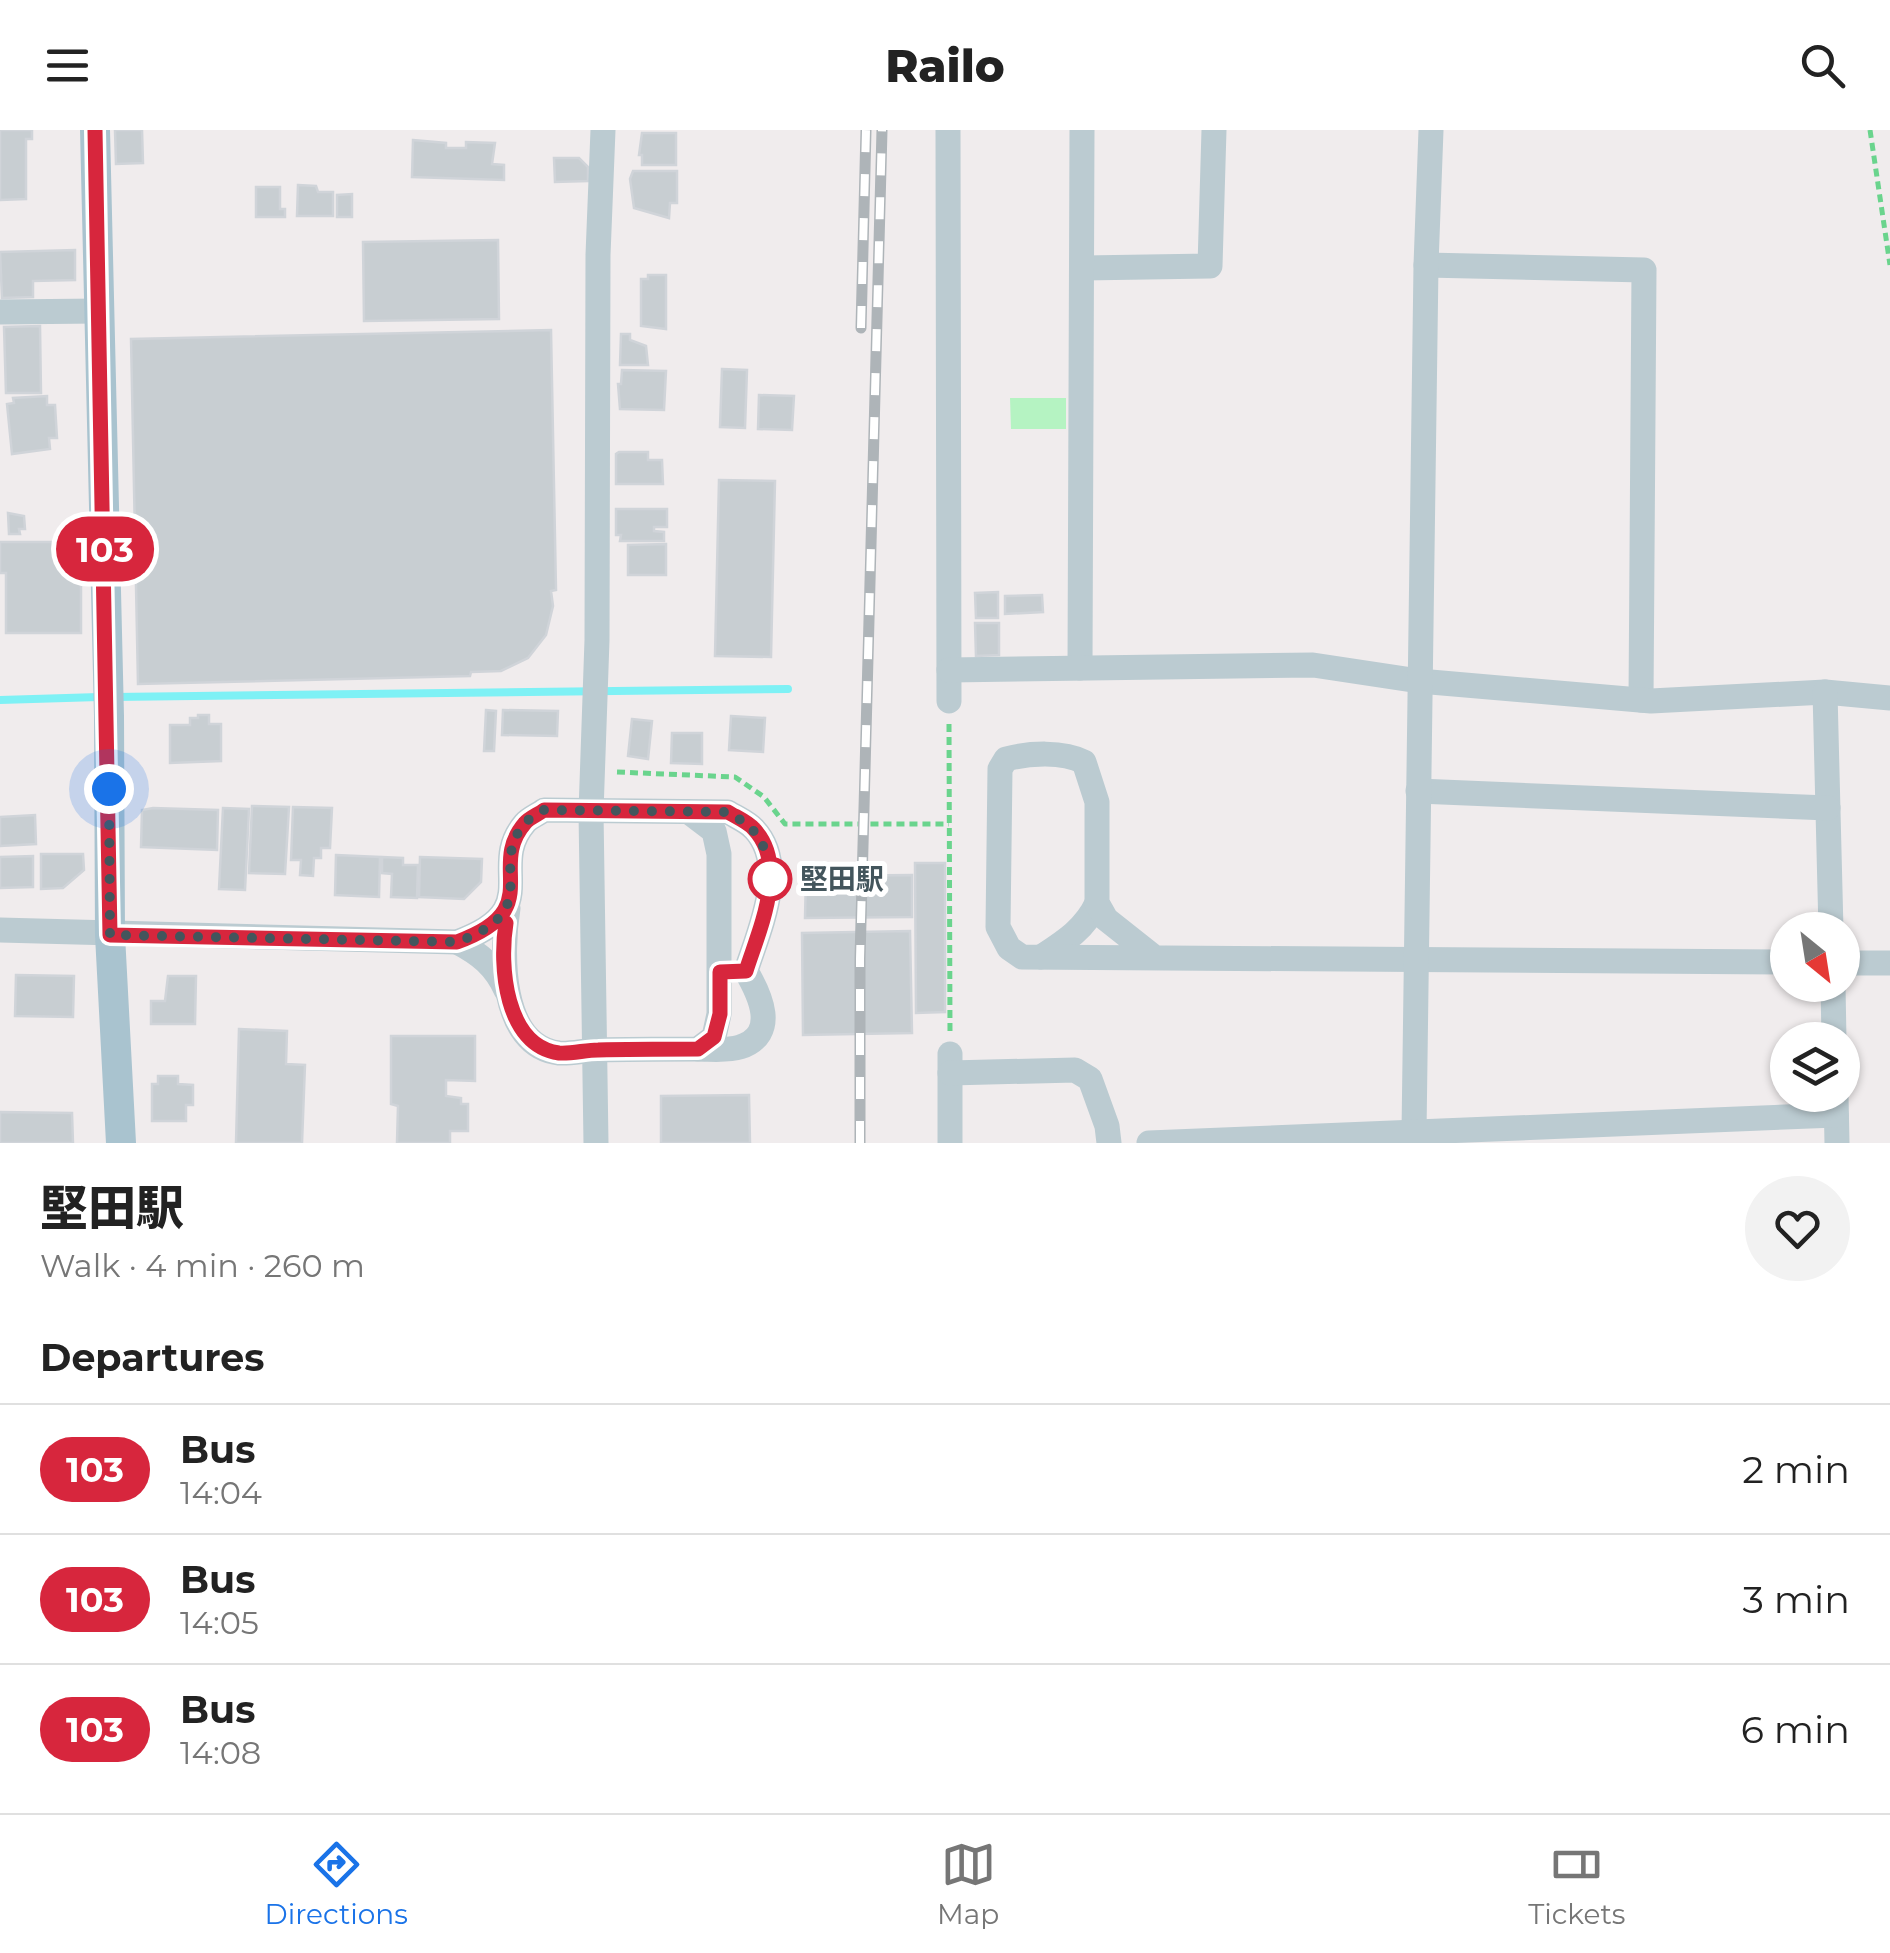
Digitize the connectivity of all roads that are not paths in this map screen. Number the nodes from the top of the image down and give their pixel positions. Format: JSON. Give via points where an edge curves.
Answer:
{"nodes":[{"id":1,"x":95,"y":130,"type":"edge"},
{"id":2,"x":603,"y":130,"type":"edge"},
{"id":3,"x":948,"y":130,"type":"edge"},
{"id":4,"x":1082,"y":130,"type":"edge"},
{"id":5,"x":1214,"y":130,"type":"edge"},
{"id":6,"x":1431,"y":130,"type":"edge"},
{"id":7,"x":1426,"y":264,"type":"junction"},
{"id":8,"x":1083,"y":268,"type":"junction"},
{"id":9,"x":100,"y":310,"type":"junction"},
{"id":10,"x":0,"y":312,"type":"edge"},
{"id":11,"x":1080,"y":668,"type":"junction"},
{"id":12,"x":949,"y":670,"type":"junction"},
{"id":13,"x":1419,"y":681,"type":"junction"},
{"id":14,"x":1825,"y":692,"type":"junction"},
{"id":15,"x":1890,"y":698,"type":"edge"},
{"id":16,"x":949,"y":700,"type":"road end"},
{"id":17,"x":1641,"y":700,"type":"junction"},
{"id":18,"x":1418,"y":791,"type":"junction"},
{"id":19,"x":1828,"y":808,"type":"junction"},
{"id":20,"x":590,"y":812,"type":"junction"},
{"id":21,"x":690,"y":812,"type":"junction"},
{"id":22,"x":1098,"y":903,"type":"junction"},
{"id":23,"x":509,"y":904,"type":"junction"},
{"id":24,"x":1831,"y":912,"type":"edge"},
{"id":25,"x":0,"y":930,"type":"edge"},
{"id":26,"x":110,"y":935,"type":"junction"},
{"id":27,"x":457,"y":942,"type":"junction"},
{"id":28,"x":1040,"y":957,"type":"junction"},
{"id":29,"x":1154,"y":957,"type":"junction"},
{"id":30,"x":1416,"y":960,"type":"junction"},
{"id":31,"x":1770,"y":962,"type":"edge"},
{"id":32,"x":1860,"y":963,"type":"edge"},
{"id":33,"x":1890,"y":963,"type":"edge"},
{"id":34,"x":746,"y":971,"type":"junction"},
{"id":35,"x":720,"y":972,"type":"junction"},
{"id":36,"x":509,"y":996,"type":"junction"},
{"id":37,"x":698,"y":1049,"type":"junction"},
{"id":38,"x":595,"y":1050,"type":"junction"},
{"id":39,"x":1772,"y":1112,"type":"edge"},
{"id":40,"x":1836,"y":1112,"type":"edge"},
{"id":41,"x":1414,"y":1132,"type":"junction"},
{"id":42,"x":1569,"y":1134,"type":"edge"},
{"id":43,"x":1491,"y":1136,"type":"edge"},
{"id":44,"x":1361,"y":1139,"type":"edge"},
{"id":45,"x":1233,"y":1141,"type":"edge"},
{"id":46,"x":122,"y":1143,"type":"edge"},
{"id":47,"x":596,"y":1143,"type":"edge"},
{"id":48,"x":950,"y":1143,"type":"edge"},
{"id":49,"x":1109,"y":1143,"type":"edge"},
{"id":50,"x":1149,"y":1143,"type":"edge"},
{"id":51,"x":1837,"y":1143,"type":"edge"}],
"edges":[{"from":1,"to":9,"type":"main road"},
{"from":2,"to":20,"type":"street"},
{"from":3,"to":12,"type":"street"},
{"from":4,"to":8,"type":"street"},
{"from":5,"to":8,"type":"street","via":[[1210,266]]},
{"from":6,"to":7,"type":"street"},
{"from":7,"to":13,"type":"street"},
{"from":7,"to":17,"type":"street","via":[[1644,270]]},
{"from":8,"to":11,"type":"street"},
{"from":9,"to":10,"type":"street"},
{"from":9,"to":26,"type":"main road"},
{"from":11,"to":12,"type":"street"},
{"from":11,"to":13,"type":"street","via":[[1313,666]]},
{"from":12,"to":16,"type":"street"},
{"from":13,"to":17,"type":"street"},
{"from":13,"to":18,"type":"street"},
{"from":14,"to":15,"type":"street"},
{"from":14,"to":17,"type":"street"},
{"from":14,"to":19,"type":"street"},
{"from":18,"to":19,"type":"street"},
{"from":18,"to":30,"type":"street"},
{"from":19,"to":24,"type":"street"},
{"from":20,"to":21,"type":"street"},
{"from":20,"to":23,"type":"street","via":[[544,810],[525,822],[514,845]]},
{"from":20,"to":38,"type":"street"},
{"from":21,"to":34,"type":"street","via":[[728,812],[753,827],[767,848],[765,911]]},
{"from":21,"to":35,"type":"street","via":[[714,831],[719,854]]},
{"from":22,"to":28,"type":"street","via":[[1070,938]]},
{"from":22,"to":28,"type":"street","via":[[1097,802],[1084,762],[1072,756],[1006,759],[1000,769],[998,926],[1009,948]]},
{"from":22,"to":29,"type":"street","via":[[1106,919]]},
{"from":23,"to":27,"type":"street","via":[[482,933]]},
{"from":23,"to":36,"type":"street","via":[[503,943]]},
{"from":25,"to":26,"type":"street"},
{"from":26,"to":27,"type":"street"},
{"from":26,"to":46,"type":"main road"},
{"from":27,"to":36,"type":"street","via":[[498,973]]},
{"from":28,"to":29,"type":"street"},
{"from":29,"to":30,"type":"street"},
{"from":30,"to":31,"type":"street"},
{"from":30,"to":41,"type":"street"},
{"from":32,"to":33,"type":"street"},
{"from":34,"to":35,"type":"street"},
{"from":34,"to":37,"type":"street","via":[[762,997],[765,1020],[754,1039],[738,1048]]},
{"from":35,"to":37,"type":"street","via":[[714,1037]]},
{"from":36,"to":38,"type":"street","via":[[532,1043],[559,1053]]},
{"from":37,"to":38,"type":"street"},
{"from":38,"to":47,"type":"street"},
{"from":39,"to":42,"type":"street"},
{"from":40,"to":51,"type":"street"},
{"from":41,"to":43,"type":"street"},
{"from":41,"to":44,"type":"street"},
{"from":42,"to":43,"type":"street"},
{"from":44,"to":45,"type":"street"},
{"from":45,"to":50,"type":"street"},
{"from":48,"to":49,"type":"street","via":[[950,1064],[1075,1070],[1090,1079]]}]}
